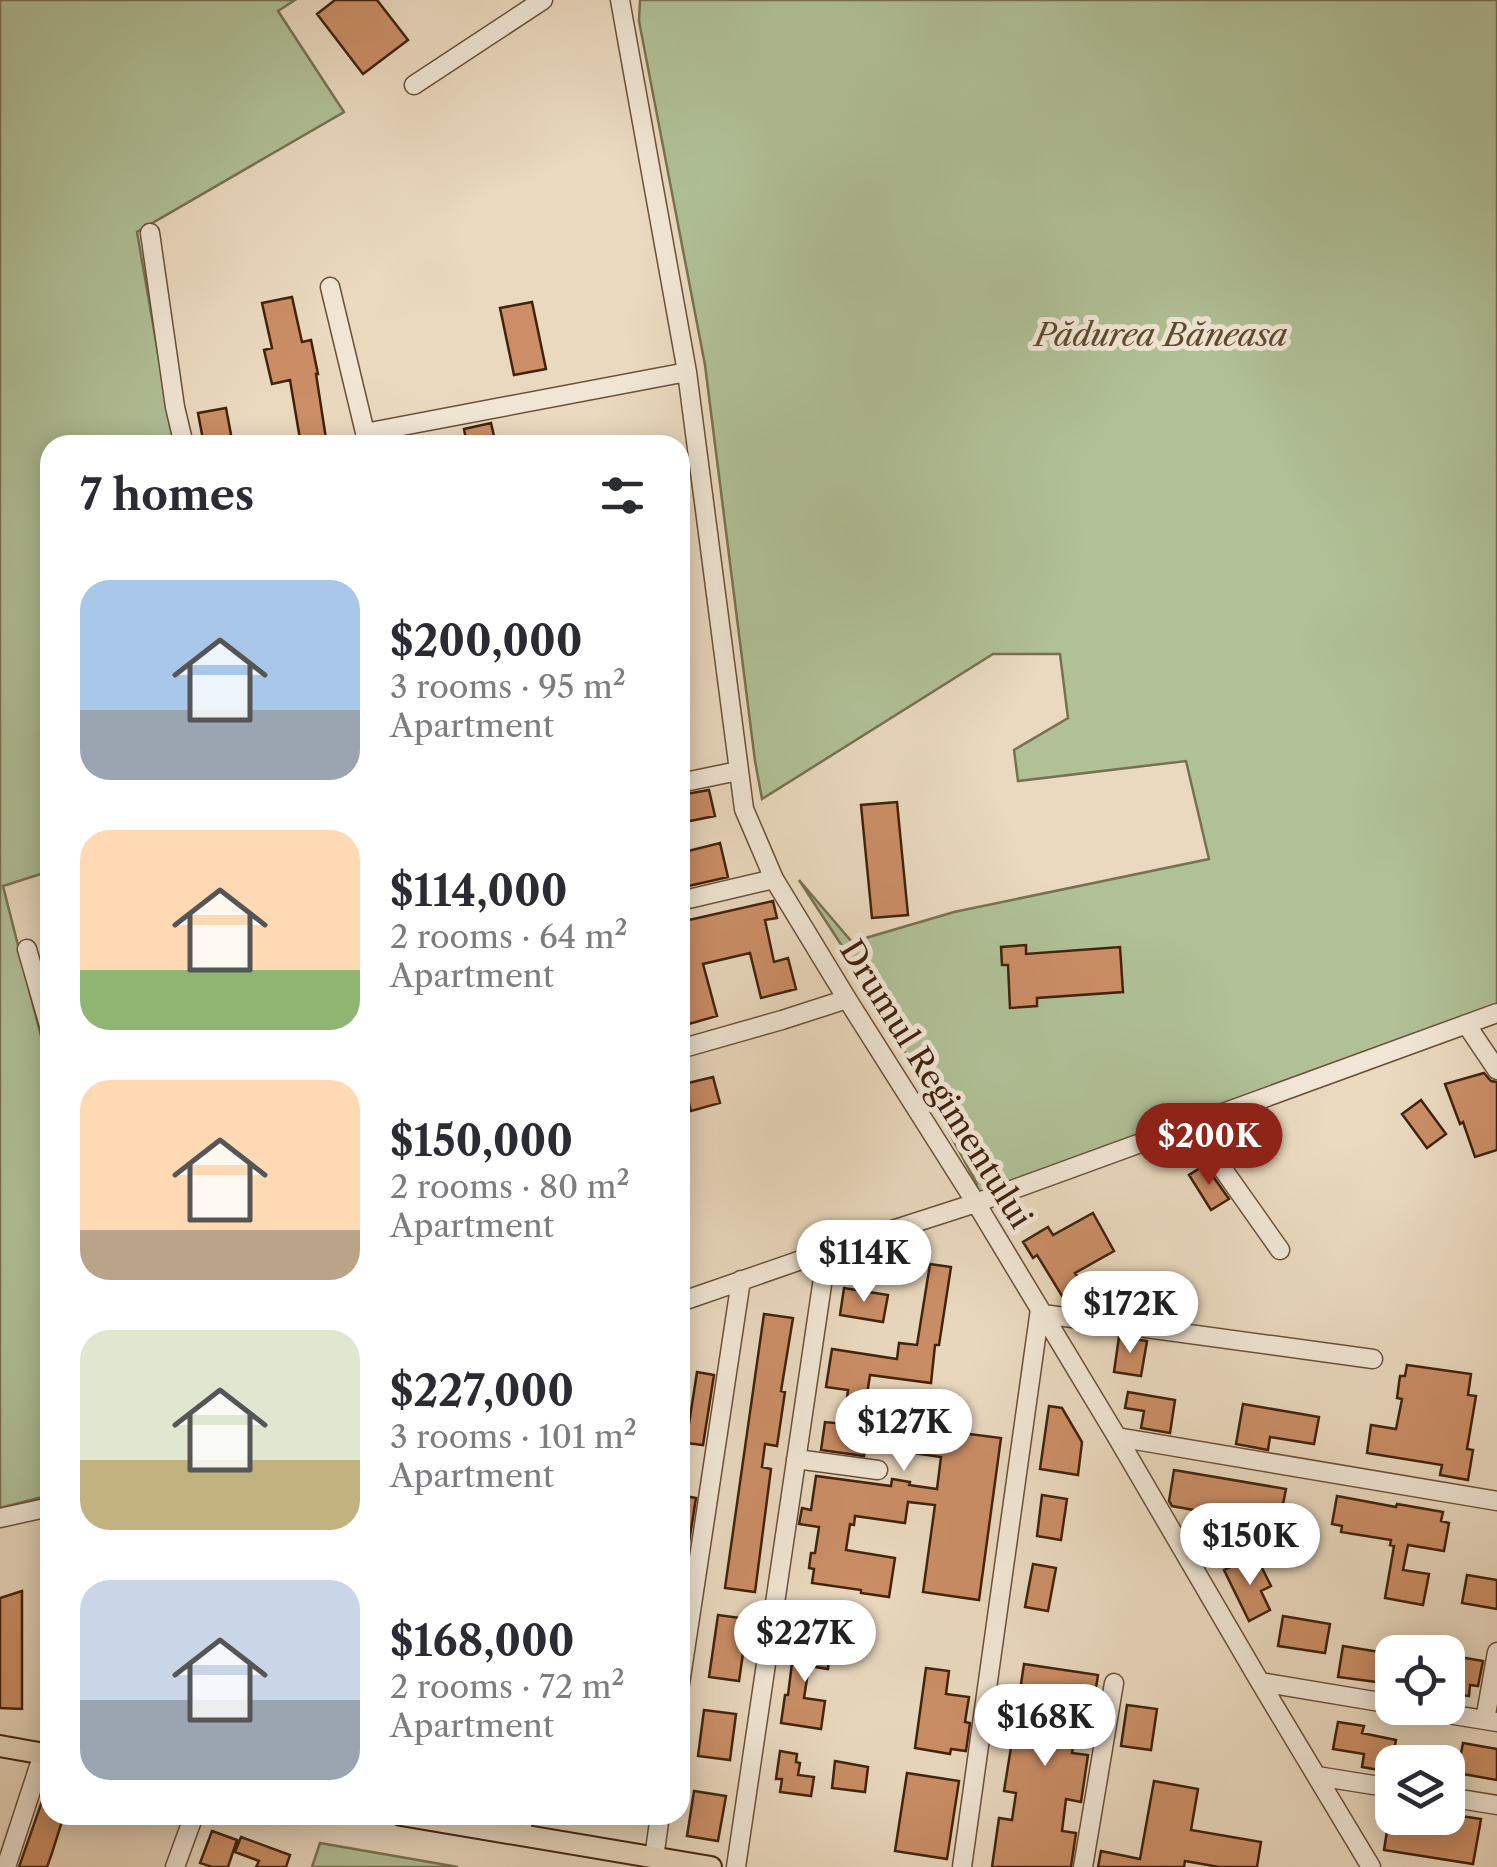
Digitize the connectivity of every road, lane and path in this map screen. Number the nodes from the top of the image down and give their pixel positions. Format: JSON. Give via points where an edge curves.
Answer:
{"nodes":[{"id":1,"x":544,"y":0,"type":"edge"},
{"id":2,"x":620,"y":0,"type":"edge"},
{"id":3,"x":414,"y":85,"type":"dead end"},
{"id":4,"x":150,"y":233,"type":"dead end"},
{"id":5,"x":330,"y":287,"type":"dead end"},
{"id":6,"x":687,"y":372,"type":"junction"},
{"id":7,"x":182,"y":435,"type":"edge"},
{"id":8,"x":365,"y":435,"type":"edge"},
{"id":9,"x":385,"y":435,"type":"edge"},
{"id":10,"x":738,"y":771,"type":"junction"},
{"id":11,"x":690,"y":781,"type":"edge"},
{"id":12,"x":774,"y":879,"type":"junction"},
{"id":13,"x":690,"y":898,"type":"edge"},
{"id":14,"x":27,"y":949,"type":"dead end"},
{"id":15,"x":40,"y":994,"type":"edge"},
{"id":16,"x":847,"y":999,"type":"junction"},
{"id":17,"x":1497,"y":1013,"type":"edge"},
{"id":18,"x":1466,"y":1024,"type":"junction"},
{"id":19,"x":690,"y":1046,"type":"edge"},
{"id":20,"x":1497,"y":1070,"type":"edge"},
{"id":21,"x":1191,"y":1124,"type":"junction"},
{"id":22,"x":976,"y":1203,"type":"junction"},
{"id":23,"x":1280,"y":1250,"type":"dead end"},
{"id":24,"x":827,"y":1251,"type":"junction"},
{"id":25,"x":741,"y":1280,"type":"junction"},
{"id":26,"x":690,"y":1298,"type":"edge"},
{"id":27,"x":1041,"y":1312,"type":"junction"},
{"id":28,"x":1373,"y":1359,"type":"dead end"},
{"id":29,"x":1117,"y":1437,"type":"junction"},
{"id":30,"x":796,"y":1459,"type":"junction"},
{"id":31,"x":878,"y":1470,"type":"dead end"},
{"id":32,"x":1497,"y":1502,"type":"edge"},
{"id":33,"x":40,"y":1510,"type":"edge"},
{"id":34,"x":0,"y":1518,"type":"edge"},
{"id":35,"x":690,"y":1618,"type":"edge"},
{"id":36,"x":1497,"y":1652,"type":"edge"},
{"id":37,"x":1260,"y":1682,"type":"junction"},
{"id":38,"x":1114,"y":1683,"type":"dead end"},
{"id":39,"x":1375,"y":1701,"type":"edge"},
{"id":40,"x":1465,"y":1717,"type":"edge"},
{"id":41,"x":1491,"y":1721,"type":"edge"},
{"id":42,"x":0,"y":1746,"type":"edge"},
{"id":43,"x":40,"y":1753,"type":"edge"},
{"id":44,"x":40,"y":1771,"type":"edge"},
{"id":45,"x":1317,"y":1776,"type":"junction"},
{"id":46,"x":1375,"y":1785,"type":"edge"},
{"id":47,"x":1465,"y":1800,"type":"edge"},
{"id":48,"x":1497,"y":1806,"type":"edge"},
{"id":49,"x":190,"y":1825,"type":"edge"},
{"id":50,"x":522,"y":1825,"type":"edge"},
{"id":51,"x":659,"y":1825,"type":"edge"},
{"id":52,"x":654,"y":1858,"type":"junction"},
{"id":53,"x":6,"y":1867,"type":"edge"},
{"id":54,"x":175,"y":1867,"type":"edge"},
{"id":55,"x":711,"y":1867,"type":"edge"},
{"id":56,"x":736,"y":1867,"type":"edge"},
{"id":57,"x":962,"y":1867,"type":"edge"},
{"id":58,"x":1083,"y":1867,"type":"edge"},
{"id":59,"x":1372,"y":1867,"type":"edge"}],
"edges":[{"from":1,"to":3,"type":"street"},
{"from":2,"to":6,"type":"street","name":"Drumul Regimentului"},
{"from":4,"to":7,"type":"street"},
{"from":5,"to":8,"type":"street"},
{"from":6,"to":9,"type":"street"},
{"from":6,"to":10,"type":"street","name":"Drumul Regimentului"},
{"from":10,"to":11,"type":"street"},
{"from":10,"to":12,"type":"street","name":"Drumul Regimentului","via":[[744,810]]},
{"from":12,"to":13,"type":"street"},
{"from":12,"to":16,"type":"street","name":"Drumul Regimentului"},
{"from":14,"to":15,"type":"street"},
{"from":16,"to":19,"type":"street"},
{"from":16,"to":22,"type":"street","name":"Drumul Regimentului"},
{"from":17,"to":18,"type":"street"},
{"from":18,"to":20,"type":"street"},
{"from":18,"to":21,"type":"street"},
{"from":21,"to":22,"type":"street"},
{"from":21,"to":23,"type":"street"},
{"from":22,"to":24,"type":"street"},
{"from":22,"to":27,"type":"street","name":"Drumul Regimentului"},
{"from":24,"to":25,"type":"street"},
{"from":24,"to":30,"type":"street"},
{"from":25,"to":26,"type":"street"},
{"from":25,"to":35,"type":"street"},
{"from":27,"to":28,"type":"street"},
{"from":27,"to":29,"type":"street","name":"Drumul Regimentului"},
{"from":27,"to":57,"type":"street"},
{"from":29,"to":32,"type":"street"},
{"from":29,"to":37,"type":"street","name":"Drumul Regimentului"},
{"from":30,"to":31,"type":"street"},
{"from":30,"to":56,"type":"street"},
{"from":33,"to":34,"type":"street"},
{"from":36,"to":41,"type":"street"},
{"from":37,"to":39,"type":"street"},
{"from":37,"to":45,"type":"street","name":"Drumul Regimentului"},
{"from":38,"to":58,"type":"street"},
{"from":40,"to":41,"type":"street"},
{"from":42,"to":43,"type":"main road"},
{"from":44,"to":53,"type":"street"},
{"from":45,"to":46,"type":"street"},
{"from":45,"to":59,"type":"street","name":"Drumul Regimentului"},
{"from":47,"to":48,"type":"street"},
{"from":49,"to":54,"type":"street"},
{"from":50,"to":52,"type":"main road"},
{"from":51,"to":52,"type":"street"},
{"from":52,"to":55,"type":"main road"}]}
